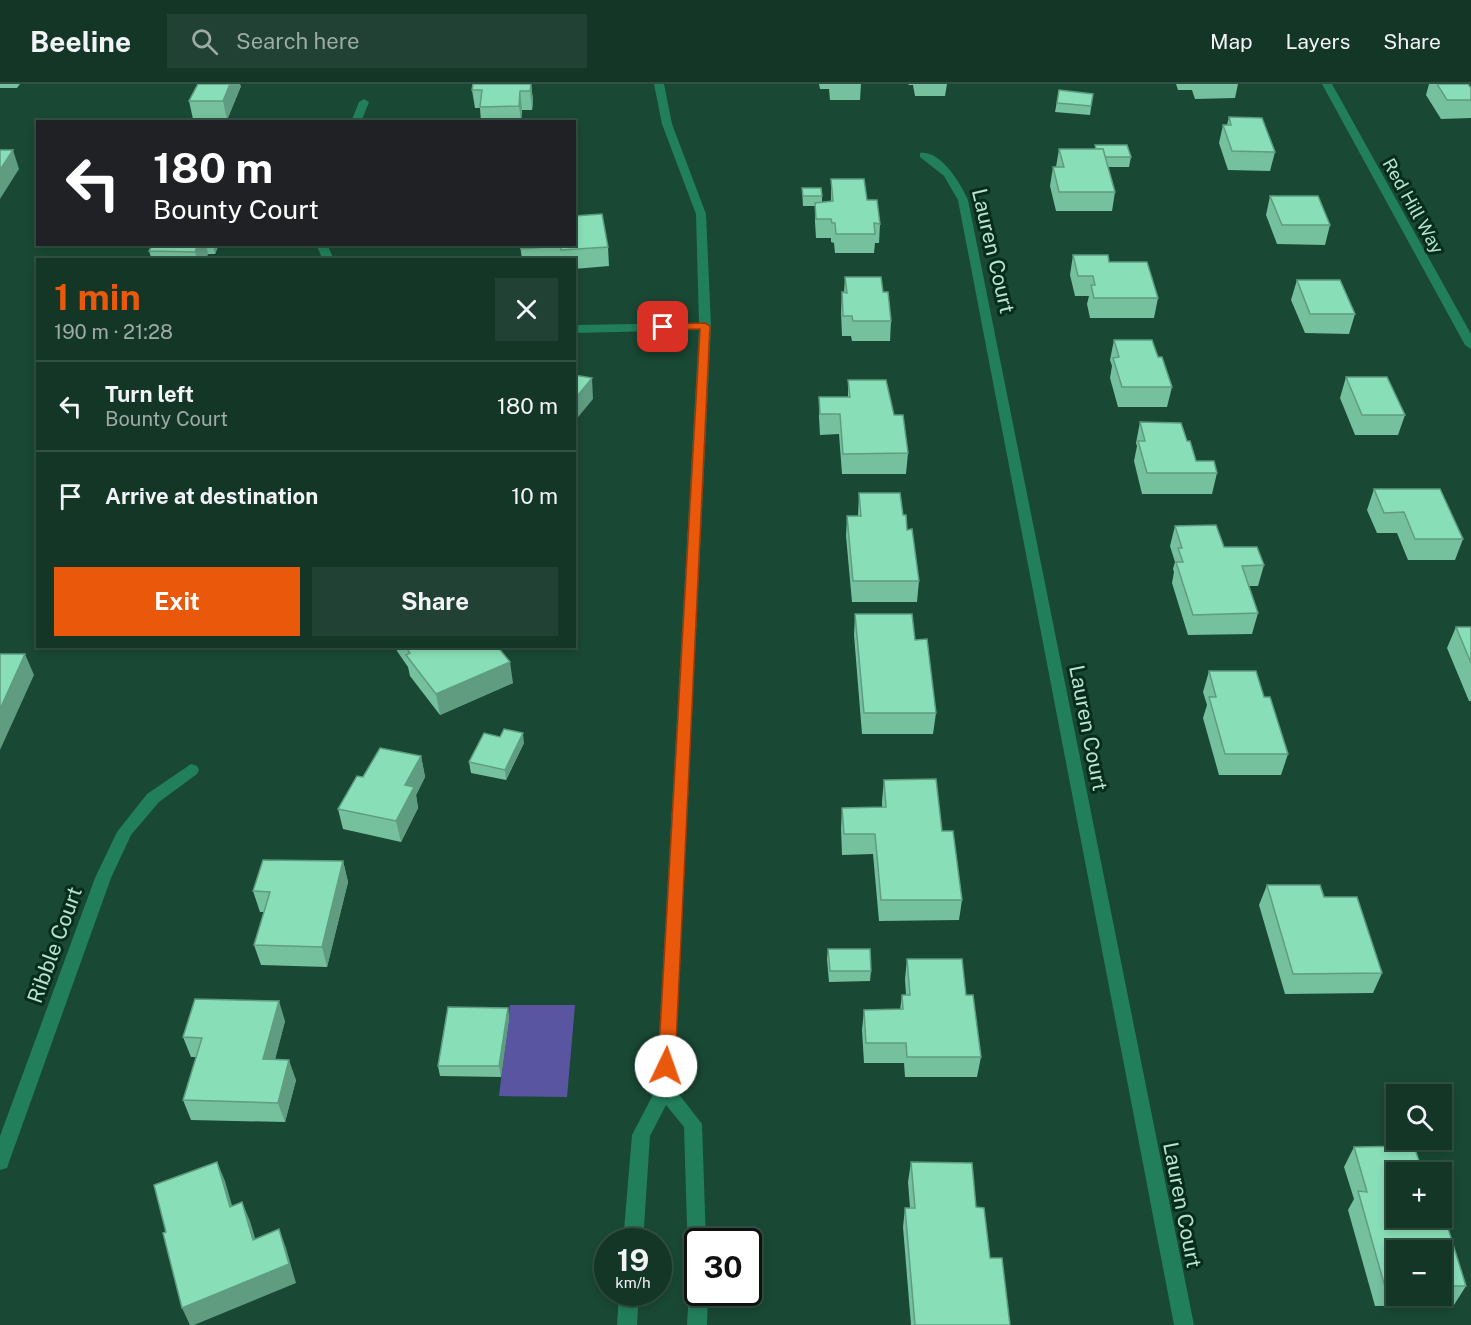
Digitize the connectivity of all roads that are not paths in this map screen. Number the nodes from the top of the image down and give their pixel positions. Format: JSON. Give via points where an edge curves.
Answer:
{"nodes":[{"id":1,"x":659,"y":84,"type":"edge"},
{"id":2,"x":1327,"y":84,"type":"edge"},
{"id":3,"x":364,"y":102,"type":"dead end"},
{"id":4,"x":357,"y":120,"type":"edge"},
{"id":5,"x":924,"y":155,"type":"dead end"},
{"id":6,"x":705,"y":326,"type":"junction"},
{"id":7,"x":576,"y":329,"type":"edge"},
{"id":8,"x":1471,"y":345,"type":"edge"},
{"id":9,"x":191,"y":770,"type":"dead end"},
{"id":10,"x":665,"y":1090,"type":"junction"},
{"id":11,"x":0,"y":1162,"type":"edge"},
{"id":12,"x":634,"y":1228,"type":"edge"},
{"id":13,"x":696,"y":1228,"type":"edge"},
{"id":14,"x":628,"y":1306,"type":"edge"},
{"id":15,"x":698,"y":1306,"type":"edge"},
{"id":16,"x":627,"y":1325,"type":"edge"},
{"id":17,"x":697,"y":1325,"type":"edge"},
{"id":18,"x":1184,"y":1325,"type":"edge"}],
"edges":[{"from":1,"to":6,"type":"street","via":[[667,124],[701,214]]},
{"from":2,"to":8,"type":"street","name":"Red Hill Way"},
{"from":3,"to":4,"type":"street"},
{"from":5,"to":18,"type":"street","name":"Lauren Court","via":[[945,169],[963,200]]},
{"from":6,"to":7,"type":"street"},
{"from":6,"to":10,"type":"street"},
{"from":9,"to":11,"type":"street","name":"Ribble Court","via":[[153,798],[125,832],[103,878]]},
{"from":10,"to":12,"type":"street","via":[[641,1135]]},
{"from":10,"to":13,"type":"street","via":[[693,1124]]},
{"from":14,"to":16,"type":"street"},
{"from":15,"to":17,"type":"street"}]}
